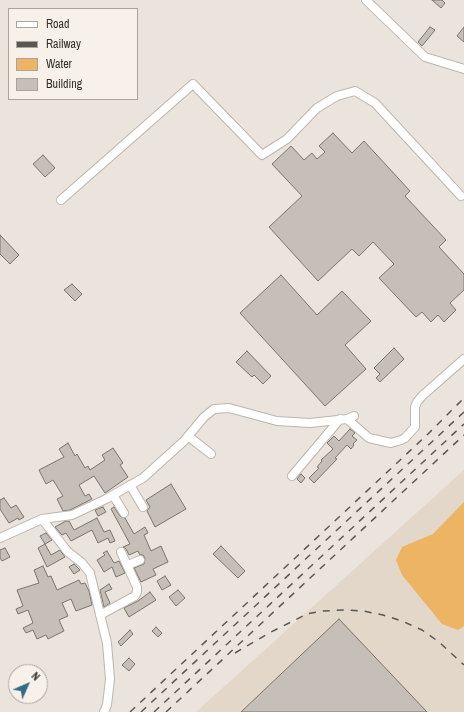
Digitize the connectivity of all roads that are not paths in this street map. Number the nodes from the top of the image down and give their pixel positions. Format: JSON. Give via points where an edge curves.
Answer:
{"nodes":[{"id":1,"x":369,"y":1,"type":"edge"},
{"id":2,"x":464,"y":69,"type":"edge"},
{"id":3,"x":462,"y":196,"type":"dead end"},
{"id":4,"x":61,"y":200,"type":"dead end"},
{"id":5,"x":464,"y":359,"type":"edge"},
{"id":6,"x":347,"y":418,"type":"junction"},
{"id":7,"x":188,"y":436,"type":"junction"},
{"id":8,"x":211,"y":454,"type":"dead end"},
{"id":9,"x":292,"y":476,"type":"dead end"},
{"id":10,"x":130,"y":485,"type":"junction"},
{"id":11,"x":114,"y":495,"type":"junction"},
{"id":12,"x":143,"y":507,"type":"dead end"},
{"id":13,"x":124,"y":513,"type":"dead end"},
{"id":14,"x":42,"y":520,"type":"junction"},
{"id":15,"x":0,"y":538,"type":"edge"},
{"id":16,"x":122,"y":552,"type":"dead end"},
{"id":17,"x":140,"y":560,"type":"dead end"},
{"id":18,"x":128,"y":565,"type":"junction"},
{"id":19,"x":100,"y":615,"type":"junction"},
{"id":20,"x":104,"y":712,"type":"edge"}],
"edges":[{"from":1,"to":2,"type":"street","via":[[425,57]]},
{"from":3,"to":4,"type":"street","via":[[375,103],[354,91],[337,96],[318,108],[287,139],[262,155],[193,84]]},
{"from":5,"to":6,"type":"street","via":[[417,402],[415,427],[405,438],[391,443],[369,438]]},
{"from":6,"to":7,"type":"street","via":[[310,423],[284,421],[229,408],[214,409]]},
{"from":6,"to":9,"type":"street"},
{"from":7,"to":8,"type":"street"},
{"from":7,"to":10,"type":"street","via":[[143,478]]},
{"from":10,"to":11,"type":"street"},
{"from":10,"to":12,"type":"street"},
{"from":11,"to":13,"type":"street"},
{"from":11,"to":14,"type":"street","via":[[72,515]]},
{"from":14,"to":15,"type":"street"},
{"from":14,"to":19,"type":"street","via":[[68,552],[90,573]]},
{"from":16,"to":18,"type":"street"},
{"from":17,"to":18,"type":"street"},
{"from":18,"to":19,"type":"street","via":[[137,587],[135,596]]},
{"from":19,"to":20,"type":"street","via":[[108,643],[110,679]]}]}
